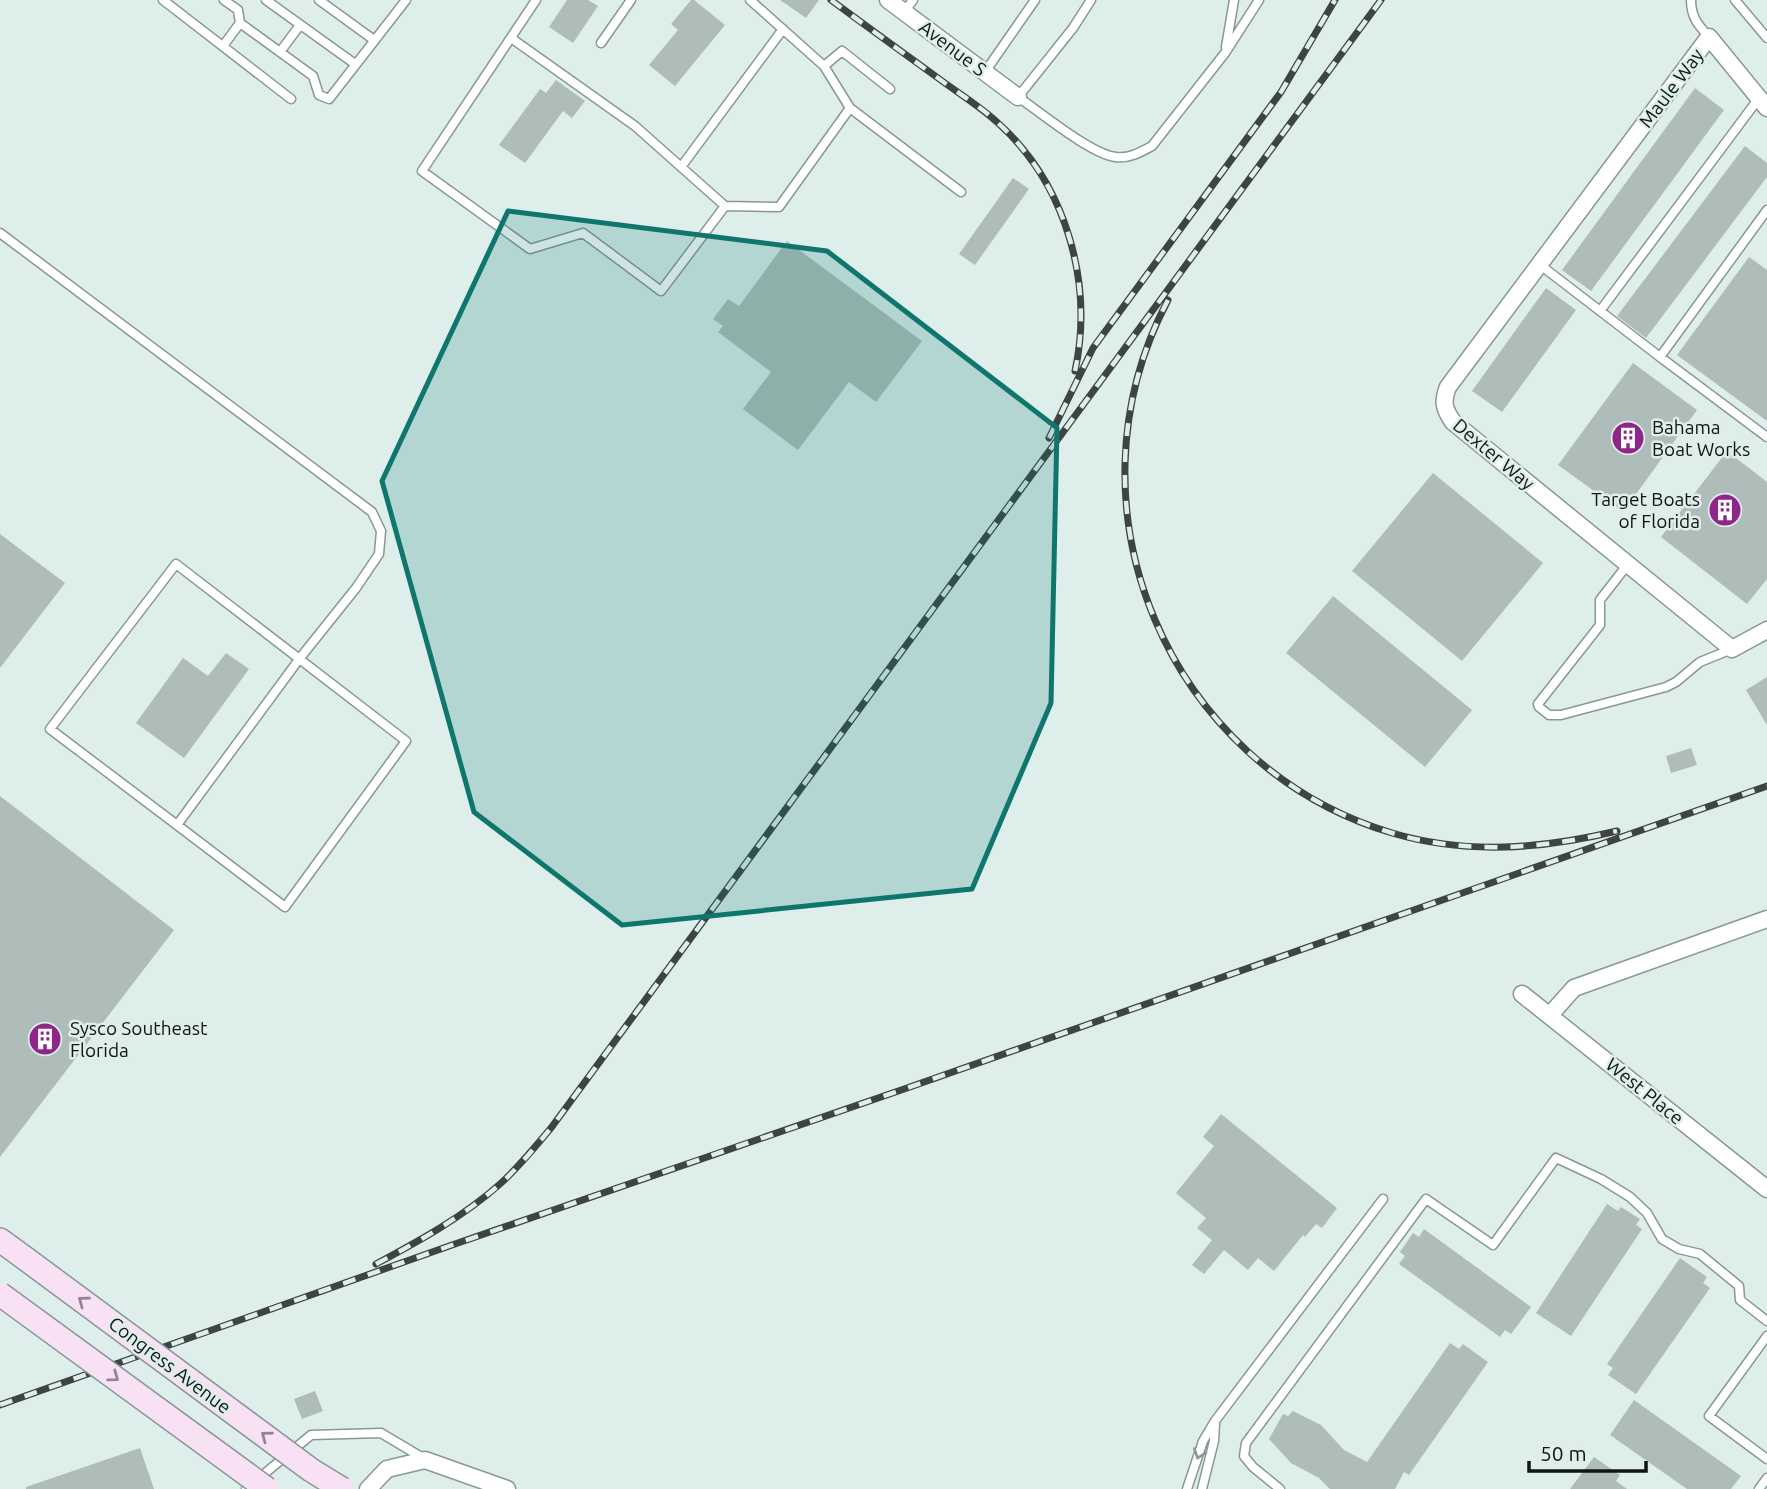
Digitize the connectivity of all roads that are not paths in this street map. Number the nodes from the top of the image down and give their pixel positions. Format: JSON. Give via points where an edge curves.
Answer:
{"nodes":[{"id":1,"x":163,"y":0,"type":"edge"},
{"id":2,"x":224,"y":0,"type":"edge"},
{"id":3,"x":266,"y":0,"type":"edge"},
{"id":4,"x":319,"y":0,"type":"edge"},
{"id":5,"x":394,"y":0,"type":"edge"},
{"id":6,"x":536,"y":0,"type":"edge"},
{"id":7,"x":631,"y":0,"type":"edge"},
{"id":8,"x":750,"y":0,"type":"edge"},
{"id":9,"x":888,"y":0,"type":"edge"},
{"id":10,"x":1091,"y":0,"type":"edge"},
{"id":11,"x":1234,"y":0,"type":"edge"},
{"id":12,"x":1259,"y":0,"type":"edge"},
{"id":13,"x":1691,"y":0,"type":"edge"},
{"id":14,"x":1735,"y":0,"type":"edge"},
{"id":15,"x":1032,"y":1,"type":"edge"},
{"id":16,"x":404,"y":3,"type":"edge"},
{"id":17,"x":908,"y":6,"type":"edge"},
{"id":18,"x":240,"y":23,"type":"junction"},
{"id":19,"x":300,"y":25,"type":"junction"},
{"id":20,"x":783,"y":29,"type":"junction"},
{"id":21,"x":1709,"y":37,"type":"junction"},
{"id":22,"x":1767,"y":37,"type":"edge"},
{"id":23,"x":511,"y":38,"type":"junction"},
{"id":24,"x":374,"y":40,"type":"junction"},
{"id":25,"x":601,"y":43,"type":"dead end"},
{"id":26,"x":223,"y":46,"type":"junction"},
{"id":27,"x":280,"y":52,"type":"junction"},
{"id":28,"x":1225,"y":53,"type":"junction"},
{"id":29,"x":355,"y":64,"type":"junction"},
{"id":30,"x":824,"y":66,"type":"junction"},
{"id":31,"x":985,"y":72,"type":"junction"},
{"id":32,"x":890,"y":89,"type":"dead end"},
{"id":33,"x":1018,"y":97,"type":"junction"},
{"id":34,"x":291,"y":99,"type":"dead end"},
{"id":35,"x":1764,"y":103,"type":"edge"},
{"id":36,"x":850,"y":108,"type":"junction"},
{"id":37,"x":681,"y":167,"type":"junction"},
{"id":38,"x":961,"y":192,"type":"dead end"},
{"id":39,"x":724,"y":206,"type":"junction"},
{"id":40,"x":1767,"y":210,"type":"edge"},
{"id":41,"x":1578,"y":213,"type":"joint"},
{"id":42,"x":0,"y":233,"type":"edge"},
{"id":43,"x":1539,"y":264,"type":"junction"},
{"id":44,"x":1600,"y":311,"type":"junction"},
{"id":45,"x":1660,"y":357,"type":"junction"},
{"id":46,"x":1767,"y":437,"type":"edge"},
{"id":47,"x":1628,"y":564,"type":"junction"},
{"id":48,"x":1767,"y":630,"type":"edge"},
{"id":49,"x":1732,"y":649,"type":"junction"},
{"id":50,"x":300,"y":659,"type":"junction"},
{"id":51,"x":177,"y":825,"type":"junction"},
{"id":52,"x":1767,"y":919,"type":"edge"},
{"id":53,"x":1522,"y":993,"type":"dead end"},
{"id":54,"x":1550,"y":1015,"type":"junction"},
{"id":55,"x":1767,"y":1189,"type":"edge"},
{"id":56,"x":1383,"y":1199,"type":"dead end"},
{"id":57,"x":0,"y":1240,"type":"edge"},
{"id":58,"x":0,"y":1294,"type":"edge"},
{"id":59,"x":1767,"y":1321,"type":"edge"},
{"id":60,"x":1767,"y":1336,"type":"edge"},
{"id":61,"x":1215,"y":1420,"type":"junction"},
{"id":62,"x":1767,"y":1459,"type":"edge"},
{"id":63,"x":425,"y":1460,"type":"junction"},
{"id":64,"x":1767,"y":1478,"type":"edge"},
{"id":65,"x":246,"y":1489,"type":"edge"},
{"id":66,"x":268,"y":1489,"type":"edge"},
{"id":67,"x":342,"y":1489,"type":"edge"},
{"id":68,"x":368,"y":1489,"type":"edge"},
{"id":69,"x":507,"y":1489,"type":"edge"},
{"id":70,"x":1187,"y":1489,"type":"edge"},
{"id":71,"x":1202,"y":1489,"type":"edge"},
{"id":72,"x":1280,"y":1489,"type":"edge"},
{"id":73,"x":1759,"y":1489,"type":"edge"}],
"edges":[{"from":1,"to":26,"type":"lane"},
{"from":2,"to":18,"type":"lane","via":[[238,10]]},
{"from":3,"to":19,"type":"lane"},
{"from":4,"to":24,"type":"lane"},
{"from":5,"to":16,"type":"lane"},
{"from":6,"to":23,"type":"lane"},
{"from":7,"to":25,"type":"lane"},
{"from":8,"to":20,"type":"lane"},
{"from":9,"to":17,"type":"street","name":"Avenue S"},
{"from":10,"to":33,"type":"lane"},
{"from":11,"to":28,"type":"lane"},
{"from":12,"to":28,"type":"lane"},
{"from":13,"to":21,"type":"lane","via":[[1695,22]]},
{"from":14,"to":22,"type":"lane"},
{"from":15,"to":31,"type":"lane"},
{"from":16,"to":24,"type":"lane"},
{"from":17,"to":31,"type":"street","name":"Avenue S"},
{"from":18,"to":26,"type":"lane"},
{"from":18,"to":27,"type":"lane"},
{"from":19,"to":27,"type":"lane"},
{"from":19,"to":29,"type":"lane"},
{"from":20,"to":30,"type":"lane"},
{"from":20,"to":37,"type":"lane"},
{"from":21,"to":35,"type":"street","name":"Maule Way"},
{"from":21,"to":41,"type":"street","name":"Maule Way"},
{"from":23,"to":37,"type":"lane","via":[[635,126]]},
{"from":23,"to":39,"type":"lane","via":[[422,171],[530,249],[583,233],[661,291]]},
{"from":24,"to":29,"type":"lane"},
{"from":26,"to":34,"type":"lane"},
{"from":27,"to":29,"type":"lane","via":[[313,76],[319,95],[329,99]]},
{"from":28,"to":33,"type":"lane","via":[[1152,146],[1137,155],[1118,158],[1101,153]]},
{"from":30,"to":32,"type":"lane","via":[[842,51]]},
{"from":30,"to":36,"type":"lane"},
{"from":31,"to":33,"type":"street","name":"Avenue S"},
{"from":35,"to":44,"type":"lane"},
{"from":36,"to":38,"type":"lane"},
{"from":36,"to":39,"type":"lane","via":[[779,207]]},
{"from":37,"to":39,"type":"lane"},
{"from":40,"to":45,"type":"lane"},
{"from":41,"to":43,"type":"street","name":"Dexter Way"},
{"from":42,"to":50,"type":"lane","via":[[372,512],[381,531],[379,555]]},
{"from":43,"to":44,"type":"lane"},
{"from":43,"to":47,"type":"street","name":"Dexter Way","via":[[1448,387],[1444,410]]},
{"from":44,"to":45,"type":"lane"},
{"from":45,"to":46,"type":"lane"},
{"from":47,"to":49,"type":"street","name":"Dexter Way"},
{"from":47,"to":49,"type":"lane","via":[[1600,600],[1600,625],[1539,707],[1549,715],[1560,715],[1666,687],[1700,662]]},
{"from":48,"to":49,"type":"street"},
{"from":50,"to":51,"type":"lane"},
{"from":50,"to":51,"type":"lane","via":[[406,741],[285,907]]},
{"from":50,"to":51,"type":"lane","via":[[176,564],[50,729]]},
{"from":52,"to":54,"type":"street","via":[[1574,988]]},
{"from":53,"to":54,"type":"street","name":"West Place"},
{"from":54,"to":55,"type":"street","name":"West Place"},
{"from":56,"to":61,"type":"lane"},
{"from":67,"to":57,"type":"street","name":"Congress Avenue","one_way":true,"bridge":true},
{"from":58,"to":66,"type":"street","one_way":true,"bridge":true},
{"from":59,"to":72,"type":"lane","via":[[1740,1300],[1739,1286],[1700,1254],[1662,1239],[1630,1196],[1556,1157],[1493,1245],[1426,1199],[1246,1444],[1244,1456],[1252,1468]]},
{"from":60,"to":62,"type":"lane","via":[[1709,1416]]},
{"from":61,"to":70,"type":"lane","one_way":true},
{"from":61,"to":71,"type":"lane"},
{"from":63,"to":65,"type":"lane","via":[[381,1433],[311,1436]]},
{"from":63,"to":68,"type":"street","via":[[387,1469]]},
{"from":63,"to":69,"type":"street"},
{"from":64,"to":73,"type":"lane"}]}
